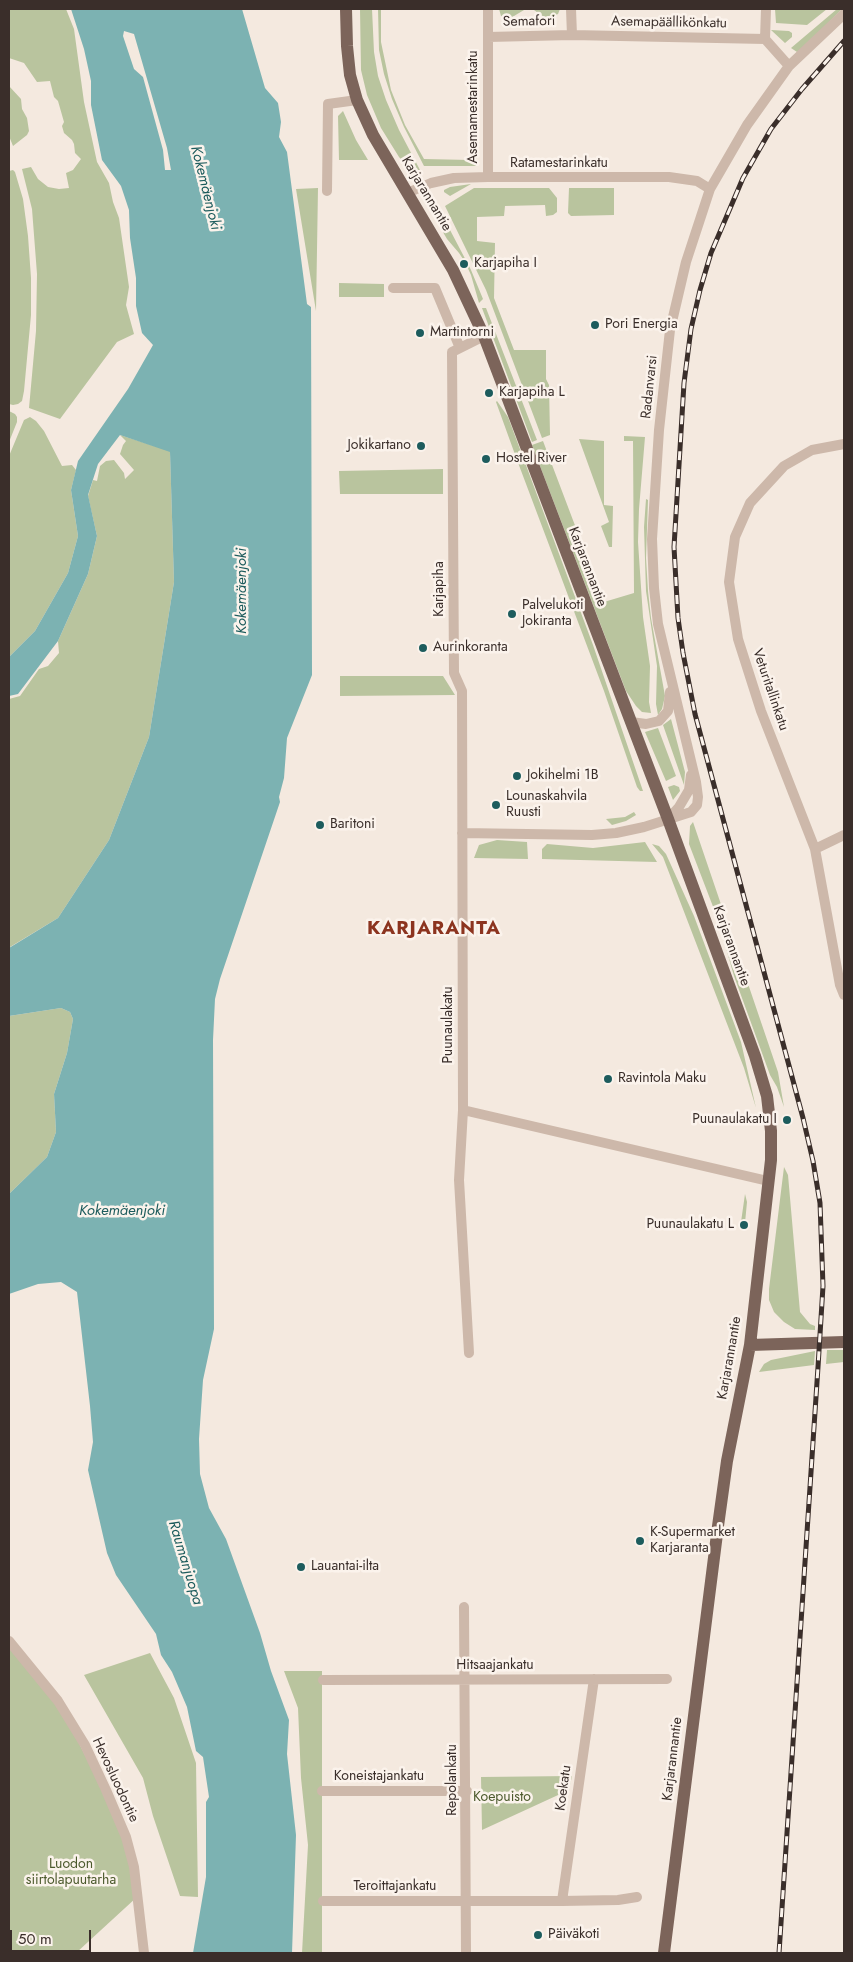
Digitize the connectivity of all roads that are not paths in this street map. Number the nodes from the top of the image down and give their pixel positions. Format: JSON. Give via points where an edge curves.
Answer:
{"nodes":[{"id":1,"x":346,"y":9,"type":"edge"},
{"id":2,"x":488,"y":9,"type":"edge"},
{"id":3,"x":571,"y":9,"type":"edge"},
{"id":4,"x":766,"y":9,"type":"edge"},
{"id":5,"x":844,"y":14,"type":"edge"},
{"id":6,"x":572,"y":35,"type":"junction"},
{"id":7,"x":488,"y":37,"type":"junction"},
{"id":8,"x":765,"y":39,"type":"junction"},
{"id":9,"x":788,"y":66,"type":"junction"},
{"id":10,"x":357,"y":100,"type":"junction"},
{"id":11,"x":488,"y":177,"type":"junction"},
{"id":12,"x":710,"y":189,"type":"junction"},
{"id":13,"x":328,"y":192,"type":"dead end"},
{"id":14,"x":408,"y":192,"type":"junction"},
{"id":15,"x":393,"y":288,"type":"dead end"},
{"id":16,"x":484,"y":336,"type":"junction"},
{"id":17,"x":460,"y":348,"type":"junction"},
{"id":18,"x":844,"y":444,"type":"edge"},
{"id":19,"x":671,"y":683,"type":"junction"},
{"id":20,"x":631,"y":722,"type":"junction"},
{"id":21,"x":668,"y":819,"type":"junction"},
{"id":22,"x":462,"y":833,"type":"junction"},
{"id":23,"x":844,"y":835,"type":"edge"},
{"id":24,"x":815,"y":849,"type":"junction"},
{"id":25,"x":844,"y":995,"type":"edge"},
{"id":26,"x":463,"y":1110,"type":"junction"},
{"id":27,"x":768,"y":1181,"type":"junction"},
{"id":28,"x":844,"y":1342,"type":"edge"},
{"id":29,"x":750,"y":1345,"type":"junction"},
{"id":30,"x":469,"y":1353,"type":"dead end"},
{"id":31,"x":464,"y":1607,"type":"dead end"},
{"id":32,"x":9,"y":1641,"type":"edge"},
{"id":33,"x":667,"y":1679,"type":"dead end"},
{"id":34,"x":323,"y":1680,"type":"dead end"},
{"id":35,"x":466,"y":1680,"type":"junction"},
{"id":36,"x":594,"y":1680,"type":"junction"},
{"id":37,"x":322,"y":1791,"type":"dead end"},
{"id":38,"x":466,"y":1791,"type":"junction"},
{"id":39,"x":638,"y":1898,"type":"dead end"},
{"id":40,"x":467,"y":1900,"type":"junction"},
{"id":41,"x":324,"y":1901,"type":"dead end"},
{"id":42,"x":562,"y":1901,"type":"junction"},
{"id":43,"x":144,"y":1953,"type":"edge"},
{"id":44,"x":466,"y":1953,"type":"edge"},
{"id":45,"x":664,"y":1953,"type":"edge"}],
"edges":[{"from":1,"to":10,"type":"main road","name":"Karjarannantie","via":[[350,75]]},
{"from":2,"to":7,"type":"street","name":"Semafori"},
{"from":3,"to":6,"type":"street","name":"Semafori"},
{"from":4,"to":8,"type":"street"},
{"from":5,"to":9,"type":"street","name":"Radanvarsi"},
{"from":6,"to":7,"type":"street","name":"Semafori"},
{"from":6,"to":8,"type":"street","name":"Asemapäällikönkatu"},
{"from":7,"to":11,"type":"street","name":"Asemamestarinkatu"},
{"from":8,"to":9,"type":"street"},
{"from":9,"to":12,"type":"street","name":"Radanvarsi","via":[[747,125]]},
{"from":10,"to":13,"type":"street","via":[[328,104]]},
{"from":10,"to":14,"type":"main road","name":"Karjarannantie","via":[[373,135]]},
{"from":11,"to":12,"type":"street","name":"Ratamestarinkatu","via":[[669,178],[697,180]]},
{"from":11,"to":14,"type":"street","name":"Ratamestarinkatu","via":[[454,178]]},
{"from":12,"to":19,"type":"street","name":"Radanvarsi","via":[[686,262],[670,330],[659,430],[652,539],[654,588]]},
{"from":14,"to":16,"type":"main road","name":"Karjarannantie","via":[[453,270]]},
{"from":15,"to":17,"type":"street","via":[[435,288]]},
{"from":16,"to":17,"type":"street"},
{"from":16,"to":20,"type":"main road","name":"Karjarannantie"},
{"from":17,"to":22,"type":"street","name":"Karjapiha","via":[[452,352],[454,673],[462,691]]},
{"from":18,"to":24,"type":"street","name":"Veturitallinkatu","via":[[812,450],[784,466],[750,503],[735,538],[729,582],[743,657]]},
{"from":19,"to":20,"type":"street","name":"Radanvarsi","via":[[668,711],[659,721],[646,724]]},
{"from":19,"to":21,"type":"street","name":"Radanvarsi","via":[[698,796],[697,805],[691,812]]},
{"from":20,"to":21,"type":"main road","name":"Karjarannantie"},
{"from":21,"to":22,"type":"street","via":[[616,833],[592,835]]},
{"from":21,"to":27,"type":"main road","name":"Karjarannantie","via":[[767,1096],[771,1131]]},
{"from":22,"to":26,"type":"street","name":"Puunaulakatu"},
{"from":23,"to":24,"type":"street"},
{"from":24,"to":25,"type":"street","name":"Veturitallinkatu"},
{"from":26,"to":27,"type":"street"},
{"from":26,"to":30,"type":"street","name":"Puunaulakatu","via":[[458,1180]]},
{"from":27,"to":29,"type":"main road","name":"Karjarannantie"},
{"from":28,"to":29,"type":"main road"},
{"from":29,"to":45,"type":"main road","name":"Karjarannantie","via":[[727,1461]]},
{"from":31,"to":35,"type":"street","name":"Repolankatu"},
{"from":32,"to":43,"type":"street","name":"Hevosluodontie","via":[[58,1701],[85,1745],[110,1798],[134,1867]]},
{"from":33,"to":36,"type":"street","name":"Hitsaajankatu"},
{"from":34,"to":35,"type":"street","name":"Hitsaajankatu"},
{"from":35,"to":36,"type":"street","name":"Hitsaajankatu"},
{"from":35,"to":38,"type":"street","name":"Repolankatu"},
{"from":36,"to":42,"type":"street","name":"Koekatu"},
{"from":37,"to":38,"type":"street","name":"Koneistajankatu"},
{"from":38,"to":40,"type":"street","name":"Repolankatu"},
{"from":39,"to":42,"type":"street"},
{"from":40,"to":41,"type":"street","name":"Teroittajankatu"},
{"from":40,"to":42,"type":"street"},
{"from":40,"to":44,"type":"street","name":"Repolankatu"}]}
